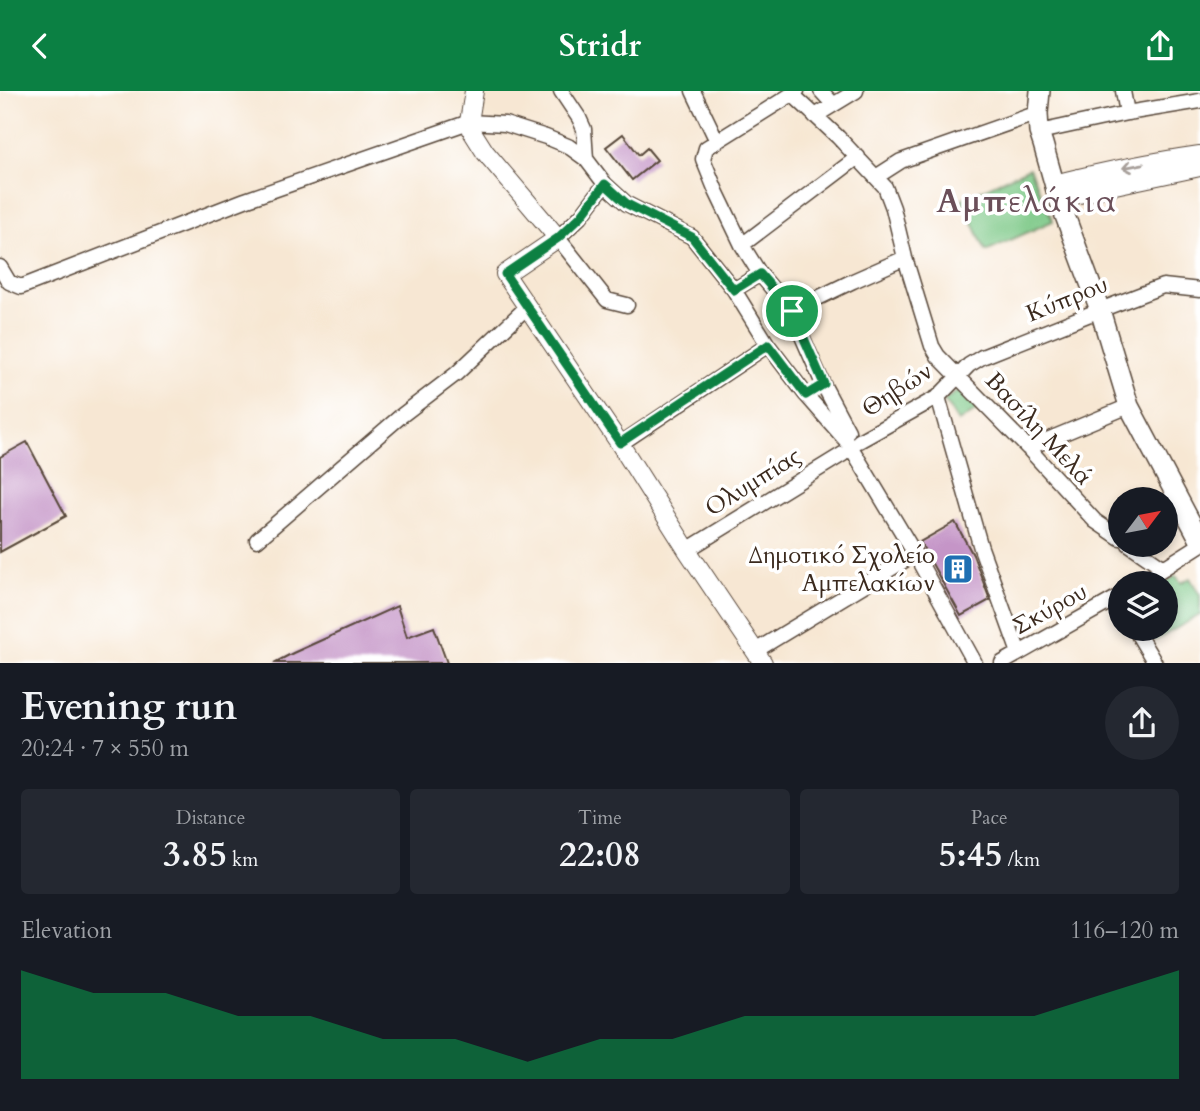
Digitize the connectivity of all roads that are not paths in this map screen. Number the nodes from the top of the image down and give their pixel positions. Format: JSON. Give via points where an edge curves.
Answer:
{"nodes":[{"id":1,"x":474,"y":91,"type":"edge"},
{"id":2,"x":561,"y":91,"type":"edge"},
{"id":3,"x":693,"y":91,"type":"edge"},
{"id":4,"x":821,"y":91,"type":"edge"},
{"id":5,"x":856,"y":91,"type":"edge"},
{"id":6,"x":1040,"y":91,"type":"edge"},
{"id":7,"x":1123,"y":91,"type":"edge"},
{"id":8,"x":795,"y":93,"type":"edge"},
{"id":9,"x":1200,"y":101,"type":"edge"},
{"id":10,"x":833,"y":104,"type":"junction"},
{"id":11,"x":1127,"y":113,"type":"junction"},
{"id":12,"x":815,"y":116,"type":"junction"},
{"id":13,"x":469,"y":122,"type":"junction"},
{"id":14,"x":1039,"y":123,"type":"junction"},
{"id":15,"x":717,"y":141,"type":"junction"},
{"id":16,"x":1200,"y":155,"type":"edge"},
{"id":17,"x":858,"y":157,"type":"junction"},
{"id":18,"x":586,"y":159,"type":"junction"},
{"id":19,"x":1200,"y":167,"type":"edge"},
{"id":20,"x":876,"y":177,"type":"junction"},
{"id":21,"x":605,"y":184,"type":"junction"},
{"id":22,"x":1057,"y":192,"type":"junction"},
{"id":23,"x":558,"y":238,"type":"junction"},
{"id":24,"x":742,"y":245,"type":"junction"},
{"id":25,"x":905,"y":258,"type":"junction"},
{"id":26,"x":0,"y":267,"type":"edge"},
{"id":27,"x":760,"y":274,"type":"junction"},
{"id":28,"x":1200,"y":289,"type":"edge"},
{"id":29,"x":734,"y":290,"type":"junction"},
{"id":30,"x":627,"y":305,"type":"dead end"},
{"id":31,"x":528,"y":306,"type":"junction"},
{"id":32,"x":1100,"y":310,"type":"junction"},
{"id":33,"x":792,"y":311,"type":"junction"},
{"id":34,"x":768,"y":345,"type":"junction"},
{"id":35,"x":958,"y":376,"type":"junction"},
{"id":36,"x":824,"y":384,"type":"junction"},
{"id":37,"x":806,"y":395,"type":"junction"},
{"id":38,"x":938,"y":397,"type":"junction"},
{"id":39,"x":1129,"y":406,"type":"junction"},
{"id":40,"x":620,"y":443,"type":"junction"},
{"id":41,"x":1028,"y":448,"type":"junction"},
{"id":42,"x":843,"y":454,"type":"dead end"},
{"id":43,"x":1193,"y":514,"type":"edge"},
{"id":44,"x":1108,"y":530,"type":"edge"},
{"id":45,"x":257,"y":540,"type":"dead end"},
{"id":46,"x":1200,"y":540,"type":"edge"},
{"id":47,"x":1200,"y":545,"type":"edge"},
{"id":48,"x":687,"y":550,"type":"junction"},
{"id":49,"x":915,"y":554,"type":"junction"},
{"id":50,"x":1148,"y":557,"type":"edge"},
{"id":51,"x":1164,"y":568,"type":"junction"},
{"id":52,"x":1159,"y":571,"type":"edge"},
{"id":53,"x":1108,"y":606,"type":"edge"},
{"id":54,"x":1142,"y":641,"type":"edge"},
{"id":55,"x":1018,"y":653,"type":"junction"},
{"id":56,"x":759,"y":657,"type":"edge"},
{"id":57,"x":975,"y":663,"type":"edge"},
{"id":58,"x":1002,"y":663,"type":"edge"},
{"id":59,"x":1155,"y":663,"type":"edge"}],
"edges":[{"from":1,"to":13,"type":"street"},
{"from":2,"to":18,"type":"street","via":[[584,129]]},
{"from":3,"to":15,"type":"street"},
{"from":4,"to":10,"type":"street"},
{"from":5,"to":10,"type":"street"},
{"from":6,"to":14,"type":"main road"},
{"from":7,"to":11,"type":"street"},
{"from":8,"to":12,"type":"street","name":"Βασίλη Μελά"},
{"from":8,"to":15,"type":"street"},
{"from":9,"to":11,"type":"street"},
{"from":10,"to":12,"type":"street"},
{"from":11,"to":14,"type":"street"},
{"from":12,"to":17,"type":"street","name":"Βασίλη Μελά"},
{"from":13,"to":18,"type":"street","via":[[505,124],[568,146]]},
{"from":13,"to":23,"type":"street","via":[[485,152]]},
{"from":13,"to":26,"type":"street","via":[[245,199],[21,287],[9,282]]},
{"from":14,"to":20,"type":"street","via":[[901,161]]},
{"from":14,"to":22,"type":"main road"},
{"from":15,"to":24,"type":"street","via":[[706,148],[703,159]]},
{"from":16,"to":22,"type":"street","one_way":true,"via":[[1166,160]]},
{"from":17,"to":20,"type":"street","name":"Βασίλη Μελά"},
{"from":17,"to":24,"type":"street"},
{"from":18,"to":21,"type":"street"},
{"from":19,"to":22,"type":"street"},
{"from":20,"to":25,"type":"street","name":"Βασίλη Μελά","via":[[893,208]]},
{"from":21,"to":23,"type":"street"},
{"from":21,"to":29,"type":"street","via":[[627,204],[692,237]]},
{"from":22,"to":32,"type":"main road"},
{"from":23,"to":30,"type":"street","via":[[607,300]]},
{"from":23,"to":31,"type":"street","via":[[505,274]]},
{"from":24,"to":27,"type":"street"},
{"from":25,"to":33,"type":"street"},
{"from":25,"to":35,"type":"street","name":"Βασίλη Μελά","via":[[932,345]]},
{"from":27,"to":29,"type":"street"},
{"from":27,"to":33,"type":"street"},
{"from":28,"to":32,"type":"street","name":"Κύπρου","via":[[1163,286]]},
{"from":29,"to":34,"type":"street"},
{"from":31,"to":40,"type":"street"},
{"from":31,"to":45,"type":"street","via":[[456,374]]},
{"from":32,"to":35,"type":"street","name":"Κύπρου","via":[[982,357]]},
{"from":32,"to":39,"type":"main road"},
{"from":33,"to":36,"type":"street"},
{"from":34,"to":37,"type":"street"},
{"from":34,"to":40,"type":"street"},
{"from":35,"to":38,"type":"street","name":"Θηβών"},
{"from":35,"to":41,"type":"street","name":"Βασίλη Μελά"},
{"from":36,"to":37,"type":"street"},
{"from":36,"to":38,"type":"street","name":"Θηβών","via":[[853,436]]},
{"from":37,"to":49,"type":"street","via":[[849,444]]},
{"from":38,"to":55,"type":"street","via":[[981,548]]},
{"from":39,"to":41,"type":"street"},
{"from":39,"to":43,"type":"main road"},
{"from":40,"to":48,"type":"street"},
{"from":41,"to":44,"type":"street","name":"Βασίλη Μελά"},
{"from":42,"to":48,"type":"street","name":"Ολυμπίας"},
{"from":43,"to":46,"type":"main road"},
{"from":47,"to":51,"type":"street"},
{"from":48,"to":56,"type":"street"},
{"from":49,"to":56,"type":"street"},
{"from":49,"to":57,"type":"street"},
{"from":50,"to":51,"type":"street"},
{"from":51,"to":52,"type":"street"},
{"from":53,"to":55,"type":"street","name":"Σκύρου"},
{"from":54,"to":59,"type":"street"},
{"from":55,"to":58,"type":"street","name":"Σκύρου"}]}
